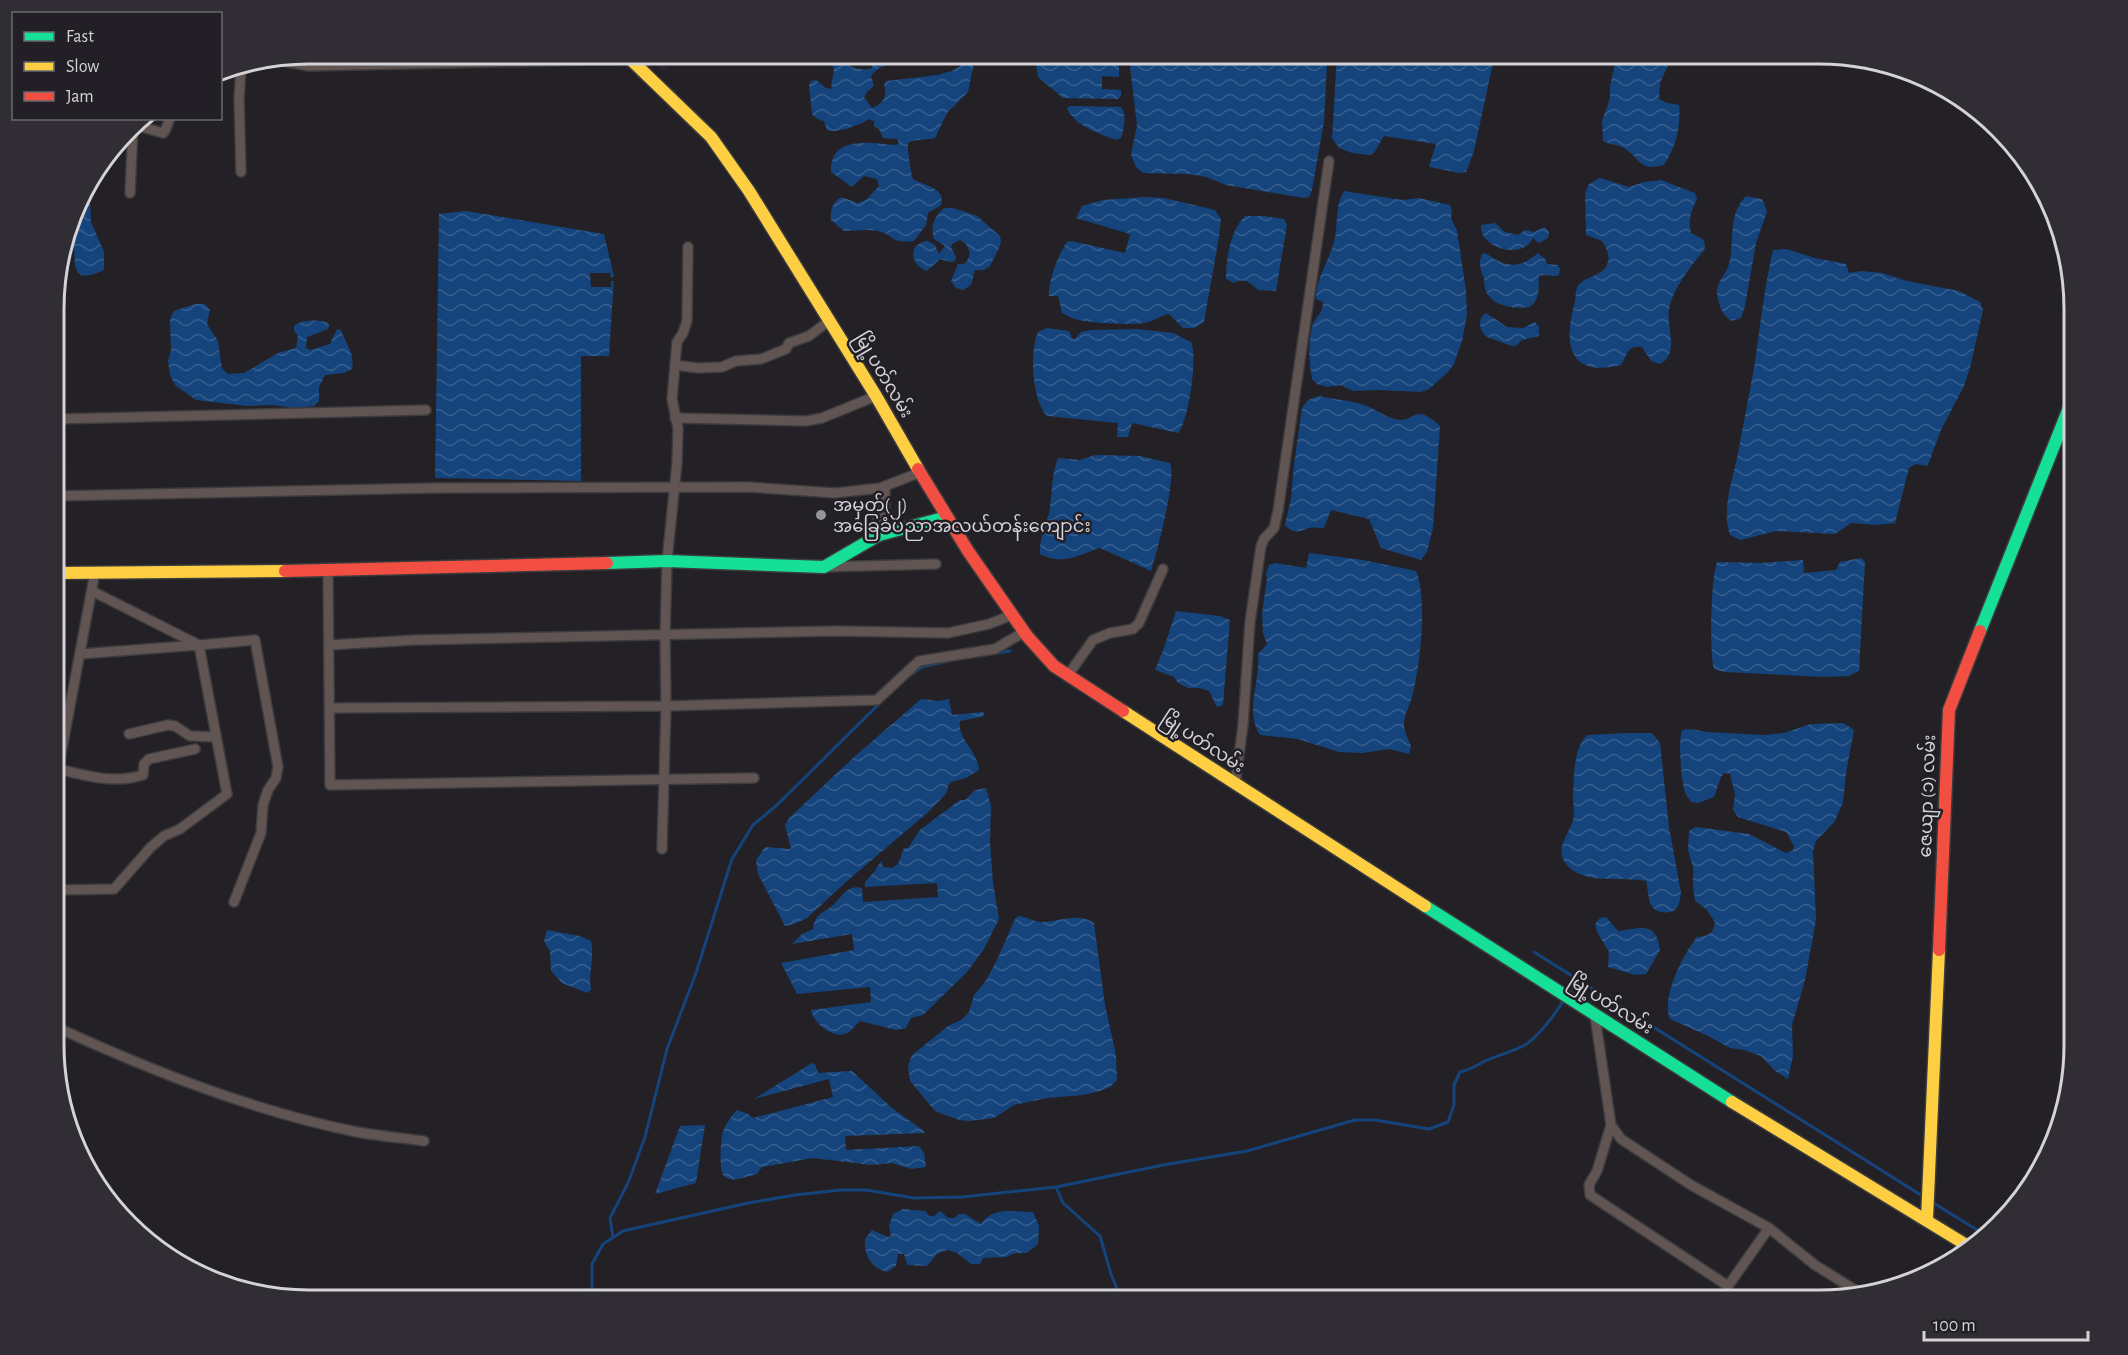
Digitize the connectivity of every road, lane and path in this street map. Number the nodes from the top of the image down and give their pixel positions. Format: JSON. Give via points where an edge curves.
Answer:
{"nodes":[{"id":1,"x":306,"y":64,"type":"edge"},
{"id":2,"x":387,"y":64,"type":"edge"},
{"id":3,"x":635,"y":64,"type":"edge"},
{"id":4,"x":241,"y":75,"type":"edge"},
{"id":5,"x":169,"y":120,"type":"edge"},
{"id":6,"x":144,"y":128,"type":"edge"},
{"id":7,"x":133,"y":139,"type":"edge"},
{"id":8,"x":1329,"y":161,"type":"dead end"},
{"id":9,"x":241,"y":172,"type":"dead end"},
{"id":10,"x":130,"y":193,"type":"dead end"},
{"id":11,"x":688,"y":247,"type":"dead end"},
{"id":12,"x":830,"y":320,"type":"junction"},
{"id":13,"x":675,"y":365,"type":"junction"},
{"id":14,"x":876,"y":396,"type":"junction"},
{"id":15,"x":426,"y":410,"type":"dead end"},
{"id":16,"x":675,"y":418,"type":"junction"},
{"id":17,"x":64,"y":419,"type":"edge"},
{"id":18,"x":2064,"y":421,"type":"edge"},
{"id":19,"x":921,"y":472,"type":"junction"},
{"id":20,"x":885,"y":486,"type":"junction"},
{"id":21,"x":673,"y":487,"type":"junction"},
{"id":22,"x":64,"y":496,"type":"edge"},
{"id":23,"x":947,"y":517,"type":"junction"},
{"id":24,"x":879,"y":535,"type":"junction"},
{"id":25,"x":667,"y":561,"type":"junction"},
{"id":26,"x":936,"y":564,"type":"dead end"},
{"id":27,"x":824,"y":567,"type":"junction"},
{"id":28,"x":1162,"y":569,"type":"dead end"},
{"id":29,"x":328,"y":570,"type":"junction"},
{"id":30,"x":95,"y":572,"type":"junction"},
{"id":31,"x":64,"y":573,"type":"edge"},
{"id":32,"x":92,"y":591,"type":"junction"},
{"id":33,"x":1012,"y":615,"type":"junction"},
{"id":34,"x":1024,"y":632,"type":"junction"},
{"id":35,"x":664,"y":636,"type":"junction"},
{"id":36,"x":199,"y":645,"type":"junction"},
{"id":37,"x":329,"y":645,"type":"junction"},
{"id":38,"x":80,"y":654,"type":"junction"},
{"id":39,"x":1068,"y":675,"type":"junction"},
{"id":40,"x":666,"y":706,"type":"junction"},
{"id":41,"x":330,"y":708,"type":"junction"},
{"id":42,"x":129,"y":734,"type":"dead end"},
{"id":43,"x":216,"y":737,"type":"junction"},
{"id":44,"x":64,"y":742,"type":"edge"},
{"id":45,"x":195,"y":749,"type":"dead end"},
{"id":46,"x":64,"y":770,"type":"edge"},
{"id":47,"x":754,"y":778,"type":"dead end"},
{"id":48,"x":665,"y":779,"type":"junction"},
{"id":49,"x":1235,"y":785,"type":"junction"},
{"id":50,"x":662,"y":849,"type":"dead end"},
{"id":51,"x":64,"y":890,"type":"edge"},
{"id":52,"x":234,"y":902,"type":"dead end"},
{"id":53,"x":1595,"y":1016,"type":"junction"},
{"id":54,"x":64,"y":1031,"type":"edge"},
{"id":55,"x":1611,"y":1125,"type":"junction"},
{"id":56,"x":424,"y":1142,"type":"dead end"},
{"id":57,"x":1927,"y":1219,"type":"junction"},
{"id":58,"x":1768,"y":1228,"type":"junction"},
{"id":59,"x":1964,"y":1243,"type":"edge"},
{"id":60,"x":1852,"y":1288,"type":"edge"}],
"edges":[{"from":1,"to":2,"type":"street"},
{"from":3,"to":12,"type":"main road","name":"မြို့ပတ်လမ်း","via":[[711,137]]},
{"from":4,"to":9,"type":"street"},
{"from":5,"to":6,"type":"street","via":[[163,133]]},
{"from":7,"to":10,"type":"street"},
{"from":8,"to":49,"type":"street","via":[[1278,511],[1259,557]]},
{"from":11,"to":13,"type":"street","via":[[687,321],[676,342]]},
{"from":12,"to":13,"type":"street","via":[[786,349],[761,359],[736,361],[722,367]]},
{"from":12,"to":14,"type":"main road","name":"မြို့ပတ်လမ်း"},
{"from":13,"to":16,"type":"street"},
{"from":14,"to":16,"type":"street","via":[[806,421]]},
{"from":14,"to":19,"type":"main road","name":"မြို့ပတ်လမ်း"},
{"from":15,"to":17,"type":"street"},
{"from":16,"to":21,"type":"street","via":[[677,463]]},
{"from":18,"to":57,"type":"main road","name":"ဇေယျာ (၁) လမ်း","via":[[1949,710]]},
{"from":19,"to":20,"type":"street"},
{"from":19,"to":23,"type":"main road","name":"မြို့ပတ်လမ်း"},
{"from":20,"to":21,"type":"street","via":[[835,493]]},
{"from":20,"to":24,"type":"street","via":[[885,506],[877,522]]},
{"from":21,"to":22,"type":"street"},
{"from":21,"to":25,"type":"street"},
{"from":23,"to":24,"type":"main road"},
{"from":23,"to":33,"type":"main road","name":"မြို့ပတ်လမ်း"},
{"from":24,"to":27,"type":"main road"},
{"from":25,"to":27,"type":"main road"},
{"from":25,"to":29,"type":"main road"},
{"from":25,"to":35,"type":"street"},
{"from":26,"to":27,"type":"street"},
{"from":28,"to":39,"type":"street","via":[[1133,629],[1094,640]]},
{"from":29,"to":30,"type":"main road"},
{"from":29,"to":37,"type":"street"},
{"from":30,"to":31,"type":"main road"},
{"from":30,"to":32,"type":"street"},
{"from":32,"to":36,"type":"street"},
{"from":32,"to":38,"type":"street"},
{"from":33,"to":34,"type":"main road","name":"မြို့ပတ်လမ်း"},
{"from":33,"to":35,"type":"street","via":[[948,633]]},
{"from":34,"to":39,"type":"main road","name":"မြို့ပတ်လမ်း","via":[[1054,666]]},
{"from":34,"to":40,"type":"street","via":[[995,649],[919,661],[877,700]]},
{"from":35,"to":37,"type":"street"},
{"from":35,"to":40,"type":"street"},
{"from":36,"to":38,"type":"street"},
{"from":36,"to":43,"type":"street"},
{"from":36,"to":52,"type":"street","via":[[255,640],[278,767],[263,805],[261,833]]},
{"from":37,"to":41,"type":"street"},
{"from":38,"to":44,"type":"street"},
{"from":39,"to":49,"type":"main road","name":"မြို့ပတ်လမ်း"},
{"from":40,"to":41,"type":"street"},
{"from":40,"to":48,"type":"street"},
{"from":41,"to":48,"type":"street","via":[[330,785]]},
{"from":42,"to":43,"type":"street","via":[[168,725],[190,736]]},
{"from":43,"to":51,"type":"street","via":[[226,794],[151,847],[114,889]]},
{"from":45,"to":46,"type":"street","via":[[149,759],[143,775],[135,777],[94,778]]},
{"from":47,"to":48,"type":"street"},
{"from":48,"to":50,"type":"street"},
{"from":49,"to":53,"type":"main road","name":"မြို့ပတ်လမ်း"},
{"from":53,"to":55,"type":"street"},
{"from":53,"to":57,"type":"main road","name":"မြို့ပတ်လမ်း"},
{"from":54,"to":56,"type":"street","via":[[249,1104],[357,1132]]},
{"from":55,"to":58,"type":"street","via":[[1621,1139],[1691,1185]]},
{"from":55,"to":58,"type":"street","via":[[1589,1185],[1590,1195],[1706,1272],[1728,1286]]},
{"from":57,"to":59,"type":"main road","name":"မြို့ပတ်လမ်း"},
{"from":58,"to":60,"type":"street"}]}
